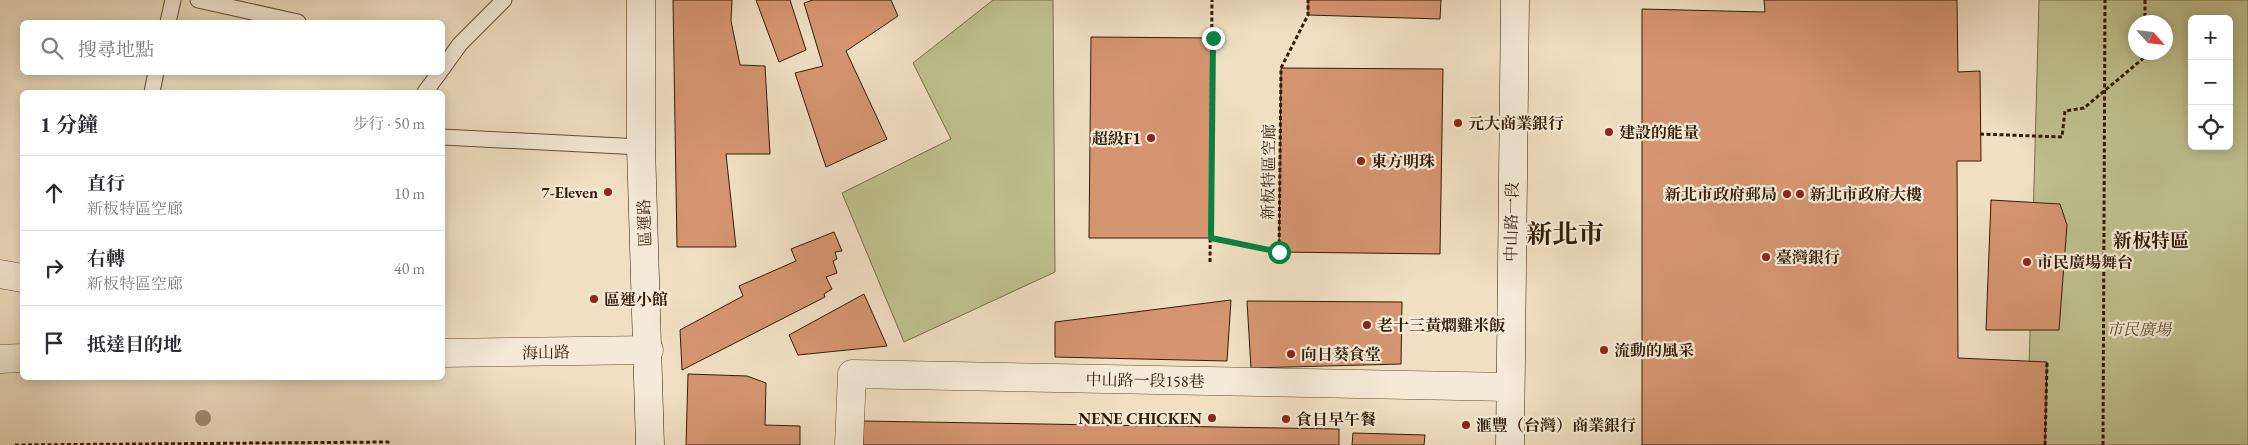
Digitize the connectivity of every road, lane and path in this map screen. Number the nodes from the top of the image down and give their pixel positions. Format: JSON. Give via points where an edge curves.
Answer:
{"nodes":[{"id":1,"x":173,"y":0,"type":"edge"},
{"id":2,"x":198,"y":0,"type":"edge"},
{"id":3,"x":504,"y":0,"type":"edge"},
{"id":4,"x":641,"y":0,"type":"edge"},
{"id":5,"x":1212,"y":0,"type":"edge"},
{"id":6,"x":1308,"y":0,"type":"edge"},
{"id":7,"x":1514,"y":0,"type":"edge"},
{"id":8,"x":2105,"y":0,"type":"edge"},
{"id":9,"x":2145,"y":0,"type":"edge"},
{"id":10,"x":2145,"y":15,"type":"edge"},
{"id":11,"x":168,"y":20,"type":"edge"},
{"id":12,"x":289,"y":20,"type":"edge"},
{"id":13,"x":2141,"y":60,"type":"edge"},
{"id":14,"x":445,"y":65,"type":"edge"},
{"id":15,"x":155,"y":75,"type":"edge"},
{"id":16,"x":438,"y":75,"type":"edge"},
{"id":17,"x":152,"y":90,"type":"edge"},
{"id":18,"x":426,"y":90,"type":"edge"},
{"id":19,"x":1980,"y":134,"type":"dead end"},
{"id":20,"x":445,"y":136,"type":"edge"},
{"id":21,"x":641,"y":147,"type":"junction"},
{"id":22,"x":1211,"y":238,"type":"junction"},
{"id":23,"x":1210,"y":262,"type":"dead end"},
{"id":24,"x":0,"y":274,"type":"edge"},
{"id":25,"x":20,"y":278,"type":"edge"},
{"id":26,"x":648,"y":350,"type":"junction"},
{"id":27,"x":445,"y":353,"type":"edge"},
{"id":28,"x":20,"y":358,"type":"edge"},
{"id":29,"x":0,"y":359,"type":"edge"},
{"id":30,"x":2047,"y":362,"type":"dead end"},
{"id":31,"x":1509,"y":387,"type":"junction"},
{"id":32,"x":15,"y":445,"type":"edge"},
{"id":33,"x":388,"y":445,"type":"edge"},
{"id":34,"x":650,"y":445,"type":"edge"},
{"id":35,"x":849,"y":445,"type":"edge"},
{"id":36,"x":1510,"y":445,"type":"edge"},
{"id":37,"x":2045,"y":445,"type":"edge"},
{"id":38,"x":2103,"y":445,"type":"edge"}],
"edges":[{"from":1,"to":11,"type":"lane"},
{"from":2,"to":12,"type":"lane"},
{"from":3,"to":14,"type":"lane","via":[[460,44]]},
{"from":4,"to":21,"type":"street","name":"區運路"},
{"from":5,"to":22,"type":"path"},
{"from":6,"to":22,"type":"path","name":"新板特區空廊","via":[[1308,16],[1281,68],[1279,252]]},
{"from":7,"to":31,"type":"street","name":"中山路一段"},
{"from":8,"to":38,"type":"path"},
{"from":9,"to":10,"type":"path"},
{"from":13,"to":19,"type":"path","bridge":true,"via":[[2084,108],[2066,110],[2062,137]]},
{"from":15,"to":17,"type":"lane"},
{"from":16,"to":18,"type":"lane"},
{"from":20,"to":21,"type":"lane"},
{"from":21,"to":26,"type":"street","name":"區運路"},
{"from":22,"to":23,"type":"path"},
{"from":24,"to":25,"type":"street"},
{"from":26,"to":27,"type":"street","name":"海山路"},
{"from":26,"to":34,"type":"street","name":"區運路"},
{"from":28,"to":29,"type":"street"},
{"from":30,"to":37,"type":"path"},
{"from":31,"to":35,"type":"street","name":"中山路一段158巷","via":[[852,374]]},
{"from":31,"to":36,"type":"street","name":"中山路一段"},
{"from":32,"to":33,"type":"path","via":[[388,442]]}]}
